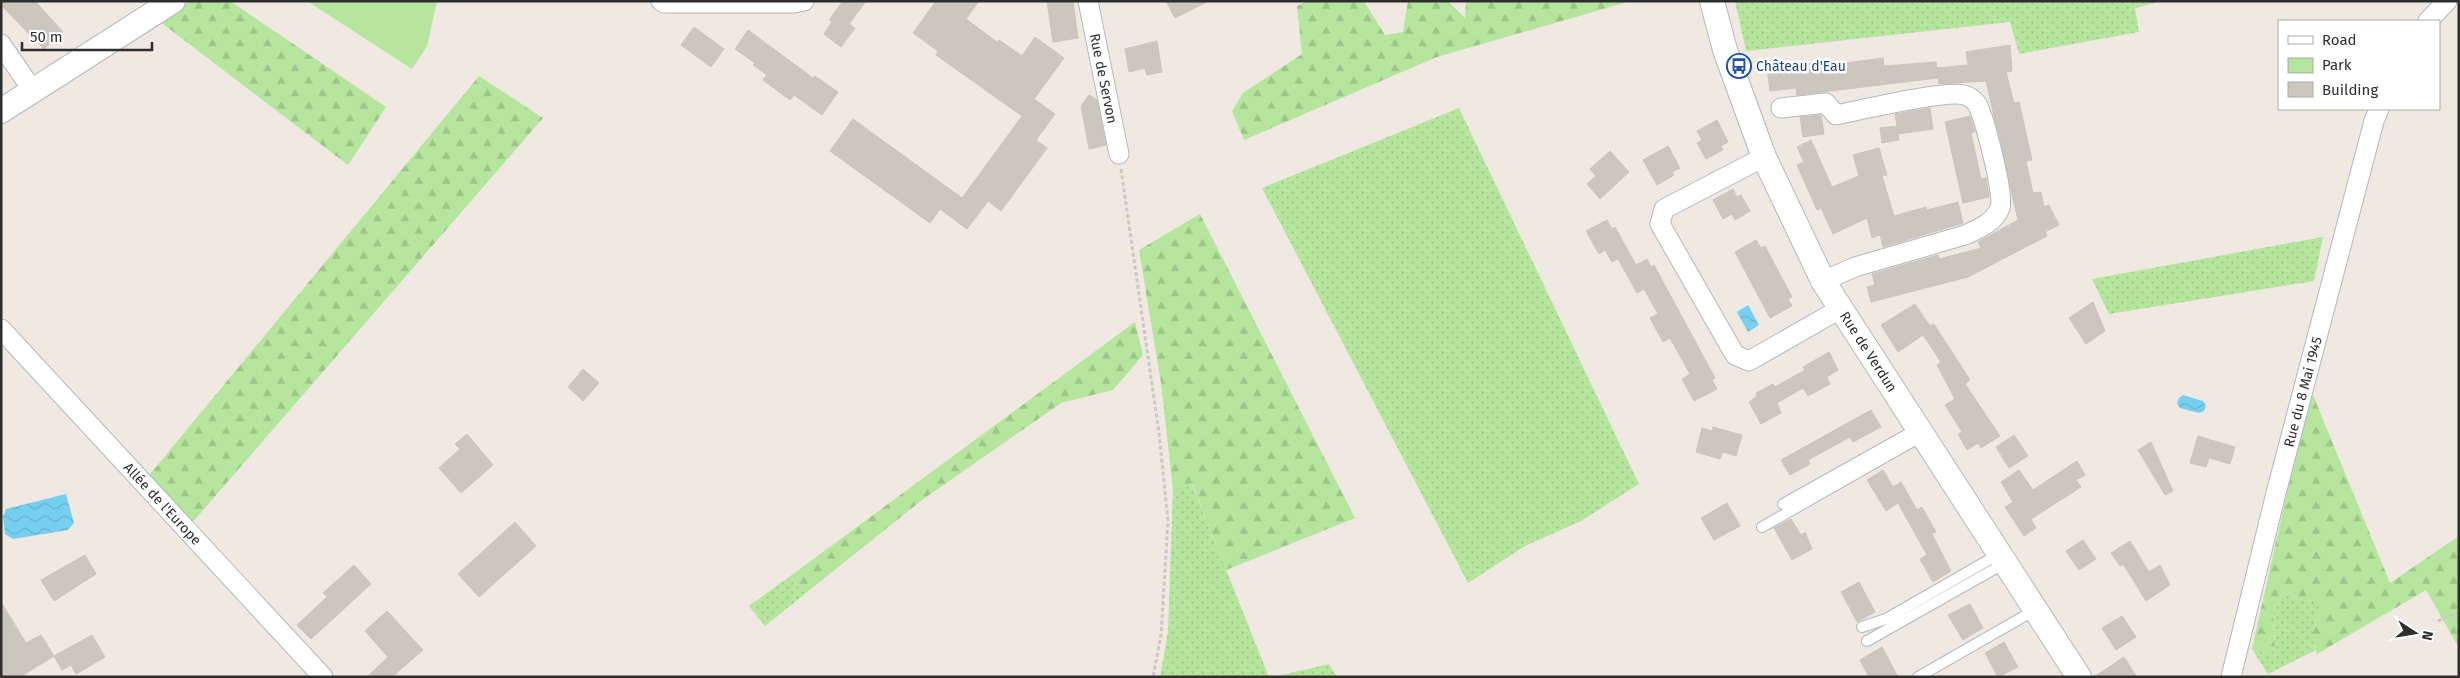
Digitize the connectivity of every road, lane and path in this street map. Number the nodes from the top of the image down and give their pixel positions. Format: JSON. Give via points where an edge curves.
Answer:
{"nodes":[{"id":1,"x":173,"y":1,"type":"edge"},
{"id":2,"x":661,"y":1,"type":"edge"},
{"id":3,"x":804,"y":1,"type":"edge"},
{"id":4,"x":1088,"y":1,"type":"edge"},
{"id":5,"x":1712,"y":1,"type":"edge"},
{"id":6,"x":2447,"y":1,"type":"edge"},
{"id":7,"x":2429,"y":20,"type":"edge"},
{"id":8,"x":1,"y":44,"type":"edge"},
{"id":9,"x":33,"y":91,"type":"junction"},
{"id":10,"x":1781,"y":108,"type":"dead end"},
{"id":11,"x":1,"y":110,"type":"edge"},
{"id":12,"x":2379,"y":110,"type":"edge"},
{"id":13,"x":1119,"y":154,"type":"joint"},
{"id":14,"x":1764,"y":157,"type":"junction"},
{"id":15,"x":1823,"y":281,"type":"junction"},
{"id":16,"x":1840,"y":309,"type":"junction"},
{"id":17,"x":1,"y":329,"type":"edge"},
{"id":18,"x":1920,"y":432,"type":"junction"},
{"id":19,"x":1782,"y":504,"type":"dead end"},
{"id":20,"x":1762,"y":527,"type":"dead end"},
{"id":21,"x":2002,"y":559,"type":"junction"},
{"id":22,"x":2035,"y":610,"type":"junction"},
{"id":23,"x":2459,"y":612,"type":"edge"},
{"id":24,"x":2438,"y":621,"type":"dead end"},
{"id":25,"x":1862,"y":627,"type":"dead end"},
{"id":26,"x":1867,"y":641,"type":"dead end"},
{"id":27,"x":323,"y":677,"type":"edge"},
{"id":28,"x":1152,"y":677,"type":"edge"},
{"id":29,"x":1918,"y":677,"type":"edge"},
{"id":30,"x":2079,"y":677,"type":"edge"},
{"id":31,"x":2230,"y":677,"type":"edge"}],
"edges":[{"from":1,"to":9,"type":"street"},
{"from":2,"to":3,"type":"street"},
{"from":4,"to":13,"type":"street","name":"Rue de Servon"},
{"from":5,"to":14,"type":"street","name":"Rue de Verdun","via":[[1730,66]]},
{"from":6,"to":7,"type":"street"},
{"from":8,"to":9,"type":"street"},
{"from":9,"to":11,"type":"street"},
{"from":10,"to":15,"type":"street","via":[[1826,103],[1836,115],[1965,95],[1976,103],[1980,112],[2002,197],[1997,214],[1982,227],[1965,235],[1855,267]]},
{"from":12,"to":31,"type":"street","name":"Rue du 8 Mai 1945"},
{"from":13,"to":28,"type":"path","via":[[1159,434],[1168,521],[1161,635]]},
{"from":14,"to":15,"type":"street","name":"Rue de Verdun"},
{"from":14,"to":16,"type":"street","via":[[1664,209],[1660,224],[1735,355],[1749,361]]},
{"from":15,"to":16,"type":"street","name":"Rue de Verdun"},
{"from":16,"to":18,"type":"street","name":"Rue de Verdun"},
{"from":17,"to":27,"type":"street","name":"Allée de l'Europe"},
{"from":18,"to":19,"type":"lane"},
{"from":18,"to":20,"type":"lane"},
{"from":18,"to":21,"type":"street","name":"Rue de Verdun"},
{"from":21,"to":22,"type":"street","name":"Rue de Verdun"},
{"from":21,"to":25,"type":"lane","via":[[1886,619]]},
{"from":21,"to":26,"type":"lane"},
{"from":22,"to":29,"type":"lane"},
{"from":22,"to":30,"type":"street","name":"Rue de Verdun"},
{"from":23,"to":24,"type":"path"}]}
